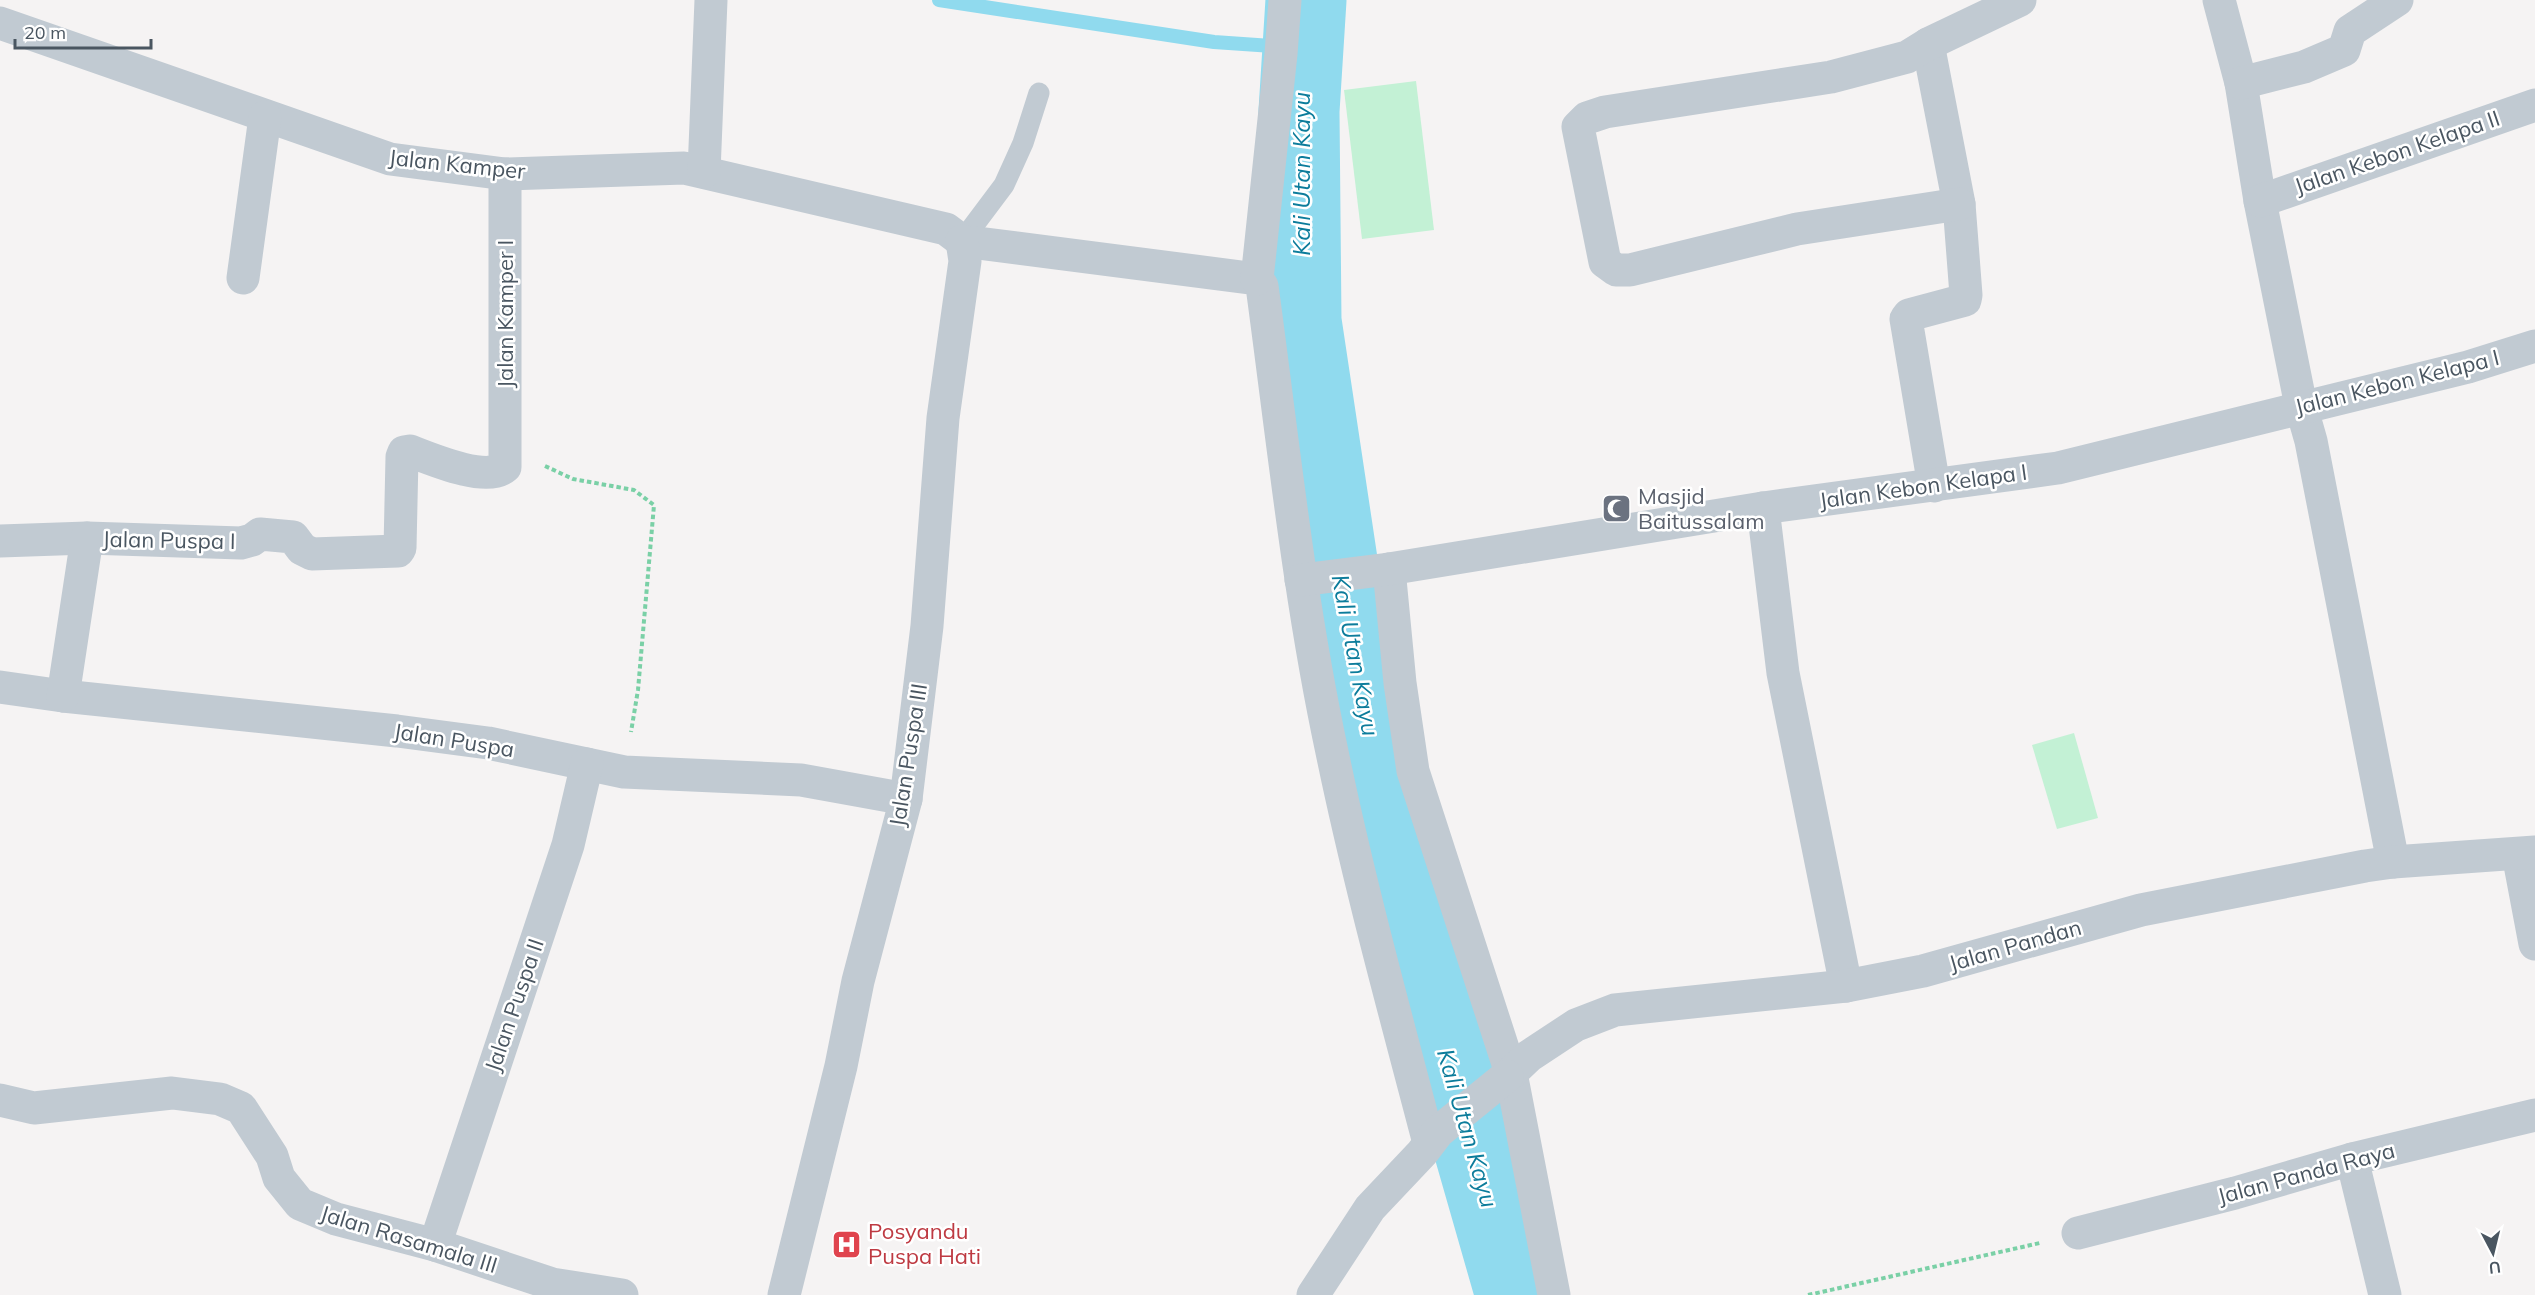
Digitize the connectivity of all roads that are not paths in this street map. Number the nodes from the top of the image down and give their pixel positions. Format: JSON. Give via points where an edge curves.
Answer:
{"nodes":[{"id":1,"x":711,"y":0,"type":"edge"},
{"id":2,"x":1285,"y":0,"type":"edge"},
{"id":3,"x":2020,"y":0,"type":"edge"},
{"id":4,"x":2219,"y":0,"type":"edge"},
{"id":5,"x":2397,"y":0,"type":"edge"},
{"id":6,"x":0,"y":23,"type":"edge"},
{"id":7,"x":1928,"y":44,"type":"junction"},
{"id":8,"x":2241,"y":83,"type":"junction"},
{"id":9,"x":1039,"y":93,"type":"dead end"},
{"id":10,"x":2535,"y":105,"type":"edge"},
{"id":11,"x":266,"y":117,"type":"junction"},
{"id":12,"x":704,"y":172,"type":"junction"},
{"id":13,"x":505,"y":174,"type":"junction"},
{"id":14,"x":2260,"y":201,"type":"junction"},
{"id":15,"x":1959,"y":204,"type":"junction"},
{"id":16,"x":962,"y":241,"type":"junction"},
{"id":17,"x":243,"y":278,"type":"dead end"},
{"id":18,"x":1257,"y":279,"type":"junction"},
{"id":19,"x":2535,"y":346,"type":"edge"},
{"id":20,"x":2301,"y":406,"type":"junction"},
{"id":21,"x":506,"y":454,"type":"joint"},
{"id":22,"x":1934,"y":486,"type":"junction"},
{"id":23,"x":1763,"y":508,"type":"junction"},
{"id":24,"x":87,"y":538,"type":"junction"},
{"id":25,"x":0,"y":541,"type":"edge"},
{"id":26,"x":1382,"y":570,"type":"junction"},
{"id":27,"x":1315,"y":578,"type":"junction"},
{"id":28,"x":0,"y":687,"type":"edge"},
{"id":29,"x":63,"y":696,"type":"junction"},
{"id":30,"x":587,"y":764,"type":"junction"},
{"id":31,"x":906,"y":799,"type":"junction"},
{"id":32,"x":2527,"y":853,"type":"edge"},
{"id":33,"x":2393,"y":862,"type":"junction"},
{"id":34,"x":2535,"y":944,"type":"edge"},
{"id":35,"x":1846,"y":986,"type":"junction"},
{"id":36,"x":1509,"y":1075,"type":"junction"},
{"id":37,"x":0,"y":1100,"type":"edge"},
{"id":38,"x":2535,"y":1115,"type":"edge"},
{"id":39,"x":1433,"y":1137,"type":"junction"},
{"id":40,"x":2352,"y":1159,"type":"junction"},
{"id":41,"x":2078,"y":1233,"type":"road end"},
{"id":42,"x":435,"y":1245,"type":"junction"},
{"id":43,"x":545,"y":1289,"type":"edge"},
{"id":44,"x":622,"y":1295,"type":"edge"},
{"id":45,"x":784,"y":1295,"type":"edge"},
{"id":46,"x":1312,"y":1295,"type":"edge"},
{"id":47,"x":1554,"y":1295,"type":"edge"},
{"id":48,"x":2385,"y":1295,"type":"edge"}],
"edges":[{"from":1,"to":12,"type":"street"},
{"from":2,"to":18,"type":"street"},
{"from":3,"to":7,"type":"street"},
{"from":4,"to":8,"type":"street"},
{"from":5,"to":8,"type":"street","via":[[2350,31],[2344,50],[2304,67]]},
{"from":6,"to":11,"type":"street","name":"Jalan Kamper"},
{"from":7,"to":15,"type":"street"},
{"from":7,"to":15,"type":"street","via":[[1906,57],[1831,77],[1605,112],[1587,118],[1578,127],[1605,262],[1616,270],[1630,270],[1797,229]]},
{"from":8,"to":14,"type":"street"},
{"from":9,"to":16,"type":"lane","via":[[1004,185]]},
{"from":10,"to":14,"type":"street","name":"Jalan Kebon Kelapa II"},
{"from":11,"to":13,"type":"street","name":"Jalan Kamper","via":[[390,159]]},
{"from":11,"to":17,"type":"street"},
{"from":12,"to":13,"type":"street","name":"Jalan Kamper","via":[[684,168]]},
{"from":12,"to":16,"type":"street","name":"Jalan Kamper","via":[[946,229]]},
{"from":13,"to":21,"type":"street","name":"Jalan Kamper I"},
{"from":14,"to":20,"type":"street"},
{"from":15,"to":22,"type":"street","via":[[1965,300],[1906,319]]},
{"from":16,"to":18,"type":"street"},
{"from":16,"to":31,"type":"street","name":"Jalan Puspa III","via":[[965,261],[943,418],[927,626]]},
{"from":18,"to":27,"type":"street","via":[[1262,286]]},
{"from":19,"to":20,"type":"street","name":"Jalan Kebon Kelapa I","via":[[2468,367]]},
{"from":20,"to":22,"type":"street","name":"Jalan Kebon Kelapa I","via":[[2058,468]]},
{"from":20,"to":33,"type":"street"},
{"from":21,"to":24,"type":"street","name":"Jalan Puspa I","via":[[505,467],[495,472],[452,467],[404,452],[400,548],[395,553],[312,554],[293,537],[260,534],[241,543]]},
{"from":22,"to":23,"type":"street","name":"Jalan Kebon Kelapa I"},
{"from":23,"to":26,"type":"street","name":"Jalan Kebon Kelapa I"},
{"from":23,"to":35,"type":"street","via":[[1783,673]]},
{"from":24,"to":25,"type":"street"},
{"from":24,"to":29,"type":"street","name":"Jalan Puspa I"},
{"from":26,"to":27,"type":"street","name":"Jalan Kebon Kelapa I"},
{"from":26,"to":36,"type":"street","via":[[1413,771]]},
{"from":27,"to":39,"type":"street","via":[[1332,751],[1377,943]]},
{"from":28,"to":29,"type":"street","name":"Jalan Puspa"},
{"from":29,"to":30,"type":"street","name":"Jalan Puspa","via":[[397,731],[488,743]]},
{"from":30,"to":31,"type":"street","name":"Jalan Puspa","via":[[624,771],[801,780]]},
{"from":30,"to":42,"type":"street","name":"Jalan Puspa II","via":[[568,845]]},
{"from":31,"to":45,"type":"street","name":"Jalan Puspa III","via":[[858,981]]},
{"from":32,"to":33,"type":"street","name":"Jalan Pandan"},
{"from":32,"to":34,"type":"street"},
{"from":33,"to":35,"type":"street","name":"Jalan Pandan","via":[[2141,910],[1923,971]]},
{"from":35,"to":36,"type":"street","name":"Jalan Pandan","via":[[1615,1010],[1576,1025],[1529,1056]]},
{"from":36,"to":39,"type":"street","name":"Jalan Pandan"},
{"from":36,"to":47,"type":"street"},
{"from":37,"to":42,"type":"street","name":"Jalan Rasamala III","via":[[34,1108],[172,1093],[220,1099],[241,1108],[272,1156],[279,1178],[300,1204],[336,1219]]},
{"from":38,"to":40,"type":"street","name":"Jalan Panda Raya"},
{"from":39,"to":46,"type":"street","name":"Jalan Pandan","via":[[1370,1208]]},
{"from":40,"to":41,"type":"street","name":"Jalan Panda Raya"},
{"from":40,"to":48,"type":"street"},
{"from":42,"to":43,"type":"street","name":"Jalan Rasamala III"},
{"from":43,"to":44,"type":"street","name":"Jalan Rasamala III"}]}
